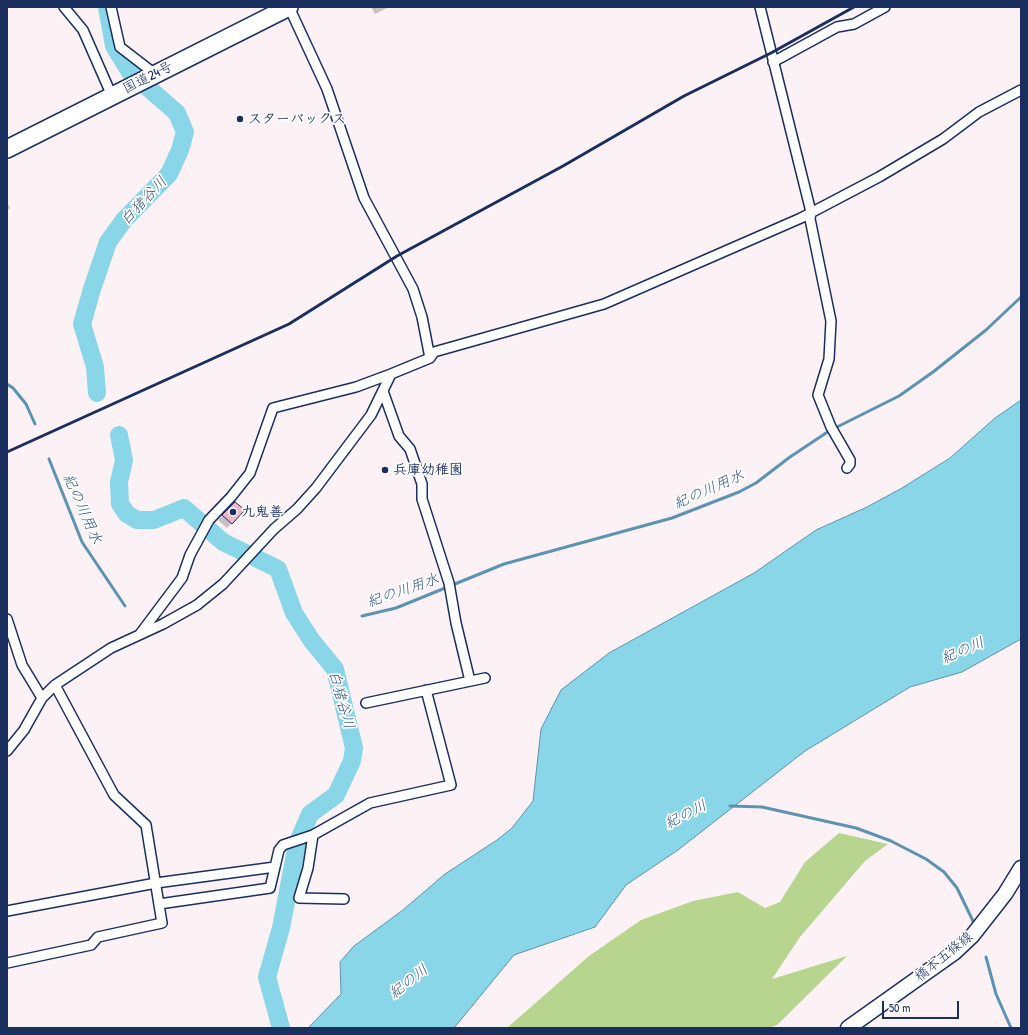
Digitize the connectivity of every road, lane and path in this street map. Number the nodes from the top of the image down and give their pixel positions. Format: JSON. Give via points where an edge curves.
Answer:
{"nodes":[{"id":1,"x":64,"y":7,"type":"edge"},
{"id":2,"x":111,"y":7,"type":"edge"},
{"id":3,"x":289,"y":7,"type":"edge"},
{"id":4,"x":760,"y":7,"type":"edge"},
{"id":5,"x":885,"y":7,"type":"edge"},
{"id":6,"x":773,"y":62,"type":"junction"},
{"id":7,"x":155,"y":74,"type":"junction"},
{"id":8,"x":1021,"y":90,"type":"edge"},
{"id":9,"x":112,"y":96,"type":"junction"},
{"id":10,"x":7,"y":149,"type":"edge"},
{"id":11,"x":811,"y":212,"type":"junction"},
{"id":12,"x":430,"y":358,"type":"junction"},
{"id":13,"x":391,"y":374,"type":"junction"},
{"id":14,"x":383,"y":391,"type":"junction"},
{"id":15,"x":848,"y":468,"type":"dead end"},
{"id":16,"x":7,"y":619,"type":"edge"},
{"id":17,"x":139,"y":634,"type":"junction"},
{"id":18,"x":485,"y":678,"type":"dead end"},
{"id":19,"x":470,"y":681,"type":"junction"},
{"id":20,"x":55,"y":685,"type":"junction"},
{"id":21,"x":426,"y":690,"type":"junction"},
{"id":22,"x":42,"y":698,"type":"junction"},
{"id":23,"x":366,"y":703,"type":"dead end"},
{"id":24,"x":7,"y":751,"type":"edge"},
{"id":25,"x":313,"y":836,"type":"junction"},
{"id":26,"x":275,"y":867,"type":"junction"},
{"id":27,"x":1021,"y":868,"type":"edge"},
{"id":28,"x":156,"y":883,"type":"junction"},
{"id":29,"x":344,"y":899,"type":"dead end"},
{"id":30,"x":159,"y":904,"type":"junction"},
{"id":31,"x":7,"y":911,"type":"edge"},
{"id":32,"x":7,"y":963,"type":"edge"},
{"id":33,"x":848,"y":1028,"type":"edge"}],
"edges":[{"from":1,"to":9,"type":"street","via":[[83,30]]},
{"from":2,"to":7,"type":"street","via":[[120,47]]},
{"from":3,"to":7,"type":"highway","name":"国道24号"},
{"from":3,"to":12,"type":"street","via":[[327,90],[364,198],[413,289],[422,317]]},
{"from":4,"to":6,"type":"street"},
{"from":5,"to":6,"type":"street","via":[[854,24],[837,27]]},
{"from":6,"to":11,"type":"street"},
{"from":7,"to":9,"type":"highway","name":"国道24号"},
{"from":8,"to":11,"type":"street","via":[[979,112],[943,139],[878,177]]},
{"from":9,"to":10,"type":"highway","name":"国道24号"},
{"from":11,"to":12,"type":"street","via":[[604,304],[434,352]]},
{"from":11,"to":15,"type":"street","via":[[810,219],[831,321],[829,359],[818,395],[832,429],[850,460]]},
{"from":12,"to":13,"type":"street"},
{"from":13,"to":14,"type":"street"},
{"from":13,"to":17,"type":"street","via":[[356,387],[274,408],[250,473],[205,528],[190,555],[182,578]]},
{"from":14,"to":17,"type":"street","via":[[359,433],[316,488],[223,584],[197,605]]},
{"from":14,"to":19,"type":"street","via":[[399,436],[410,449],[422,484],[422,499],[450,586]]},
{"from":16,"to":22,"type":"street","via":[[22,665]]},
{"from":17,"to":20,"type":"street","via":[[110,648]]},
{"from":18,"to":19,"type":"street"},
{"from":19,"to":21,"type":"street"},
{"from":20,"to":22,"type":"street"},
{"from":20,"to":28,"type":"street","via":[[114,795],[146,825]]},
{"from":21,"to":23,"type":"street"},
{"from":21,"to":25,"type":"street","via":[[450,785],[370,803]]},
{"from":22,"to":24,"type":"street","via":[[24,730]]},
{"from":25,"to":26,"type":"street","via":[[283,845],[279,850]]},
{"from":25,"to":29,"type":"street","via":[[308,868],[299,898]]},
{"from":26,"to":28,"type":"street"},
{"from":26,"to":30,"type":"street","via":[[270,888]]},
{"from":27,"to":33,"type":"main road","name":"橋本五條線","via":[[1005,894],[972,936],[955,952]]},
{"from":28,"to":30,"type":"street"},
{"from":28,"to":31,"type":"street"},
{"from":30,"to":32,"type":"street","via":[[162,922],[98,937],[91,945]]}]}
